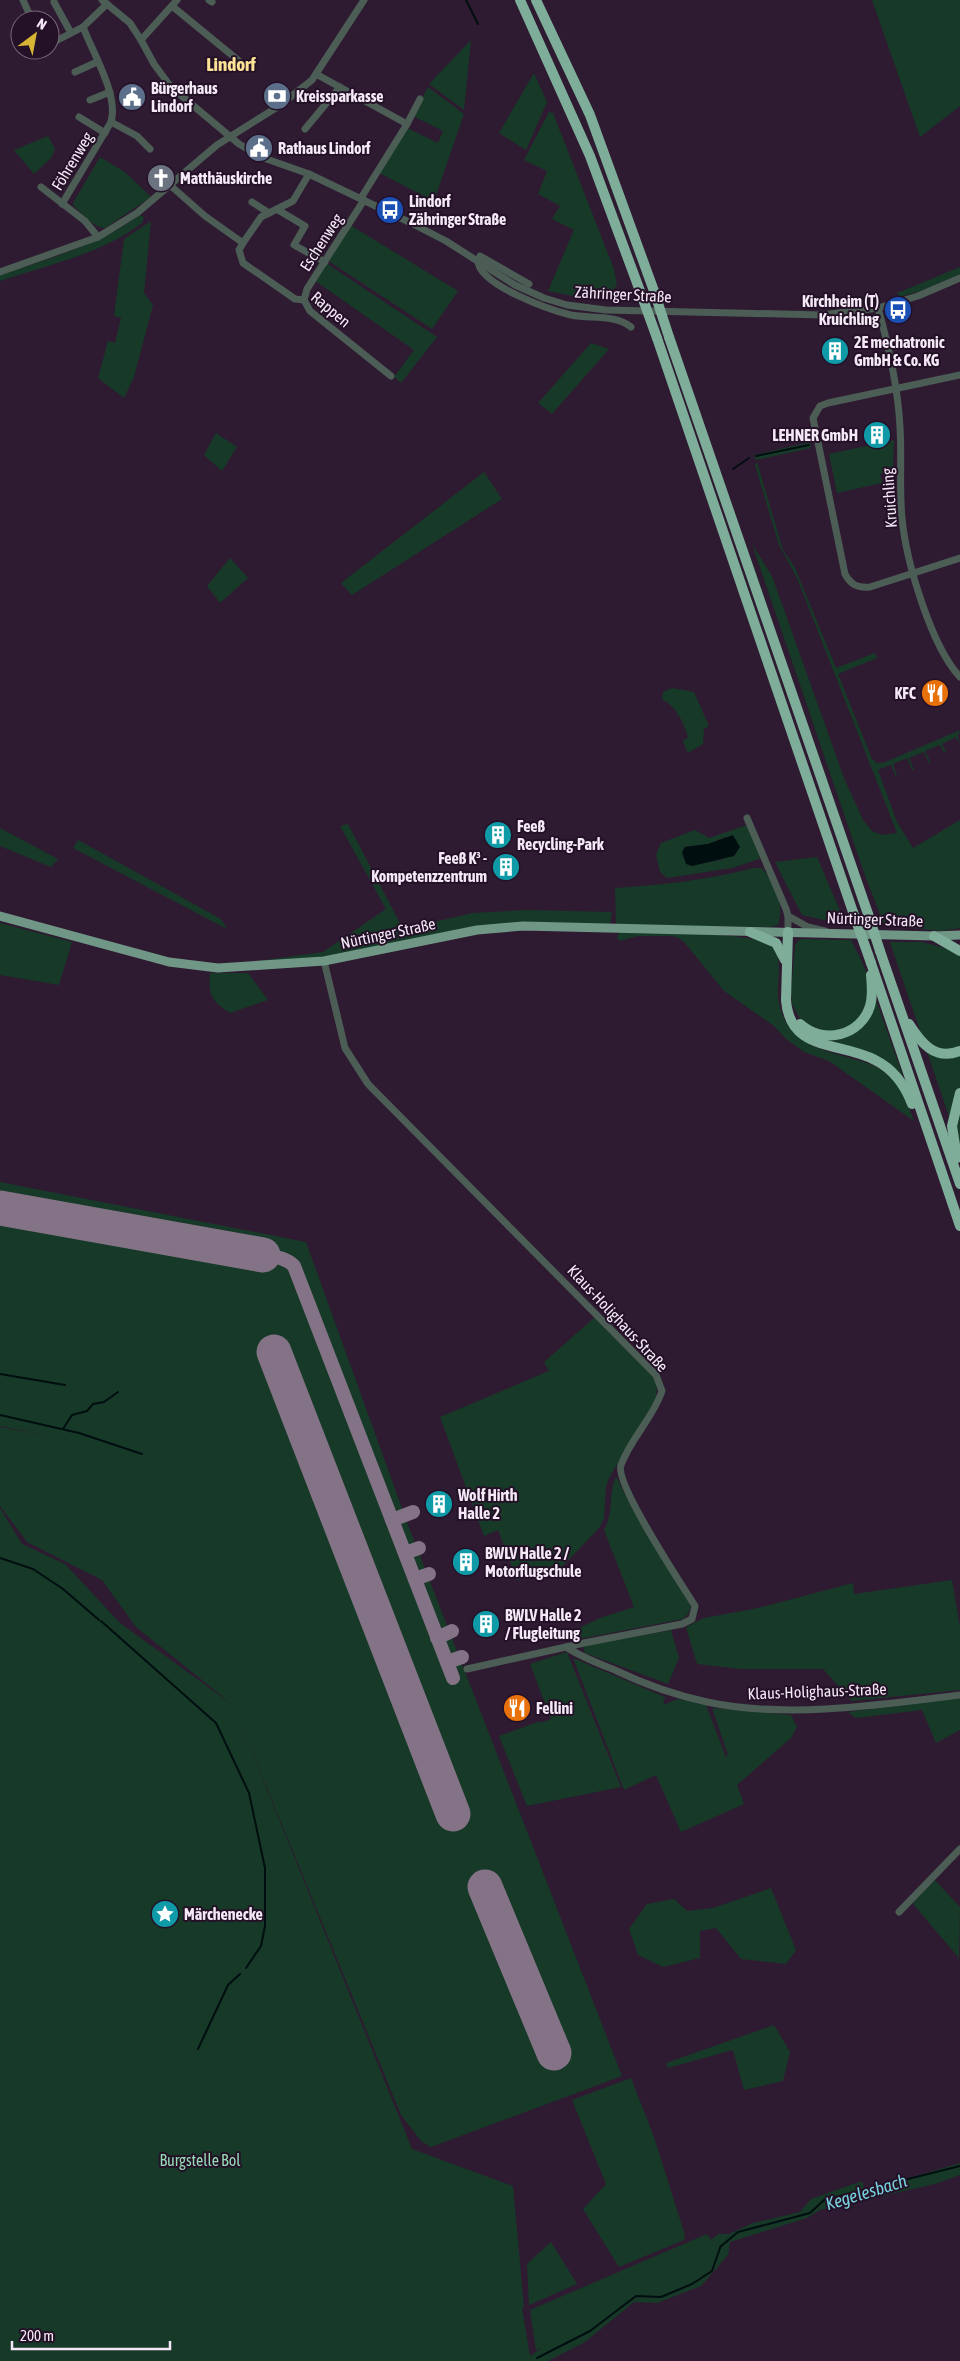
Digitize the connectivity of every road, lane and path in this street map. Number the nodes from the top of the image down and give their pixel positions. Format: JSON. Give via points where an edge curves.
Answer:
{"nodes":[{"id":1,"x":364,"y":0,"type":"edge"},
{"id":2,"x":520,"y":0,"type":"edge"},
{"id":3,"x":536,"y":0,"type":"edge"},
{"id":4,"x":54,"y":2,"type":"dead end"},
{"id":5,"x":104,"y":2,"type":"edge"},
{"id":6,"x":175,"y":3,"type":"edge"},
{"id":7,"x":83,"y":27,"type":"junction"},
{"id":8,"x":71,"y":34,"type":"junction"},
{"id":9,"x":60,"y":39,"type":"edge"},
{"id":10,"x":141,"y":40,"type":"junction"},
{"id":11,"x":239,"y":61,"type":"dead end"},
{"id":12,"x":97,"y":62,"type":"junction"},
{"id":13,"x":75,"y":72,"type":"dead end"},
{"id":14,"x":316,"y":74,"type":"junction"},
{"id":15,"x":340,"y":87,"type":"junction"},
{"id":16,"x":110,"y":92,"type":"junction"},
{"id":17,"x":420,"y":99,"type":"dead end"},
{"id":18,"x":90,"y":100,"type":"dead end"},
{"id":19,"x":78,"y":117,"type":"dead end"},
{"id":20,"x":111,"y":122,"type":"junction"},
{"id":21,"x":407,"y":124,"type":"junction"},
{"id":22,"x":305,"y":129,"type":"dead end"},
{"id":23,"x":105,"y":133,"type":"junction"},
{"id":24,"x":228,"y":136,"type":"junction"},
{"id":25,"x":150,"y":149,"type":"dead end"},
{"id":26,"x":309,"y":174,"type":"junction"},
{"id":27,"x":41,"y":186,"type":"dead end"},
{"id":28,"x":171,"y":186,"type":"junction"},
{"id":29,"x":363,"y":199,"type":"junction"},
{"id":30,"x":252,"y":202,"type":"dead end"},
{"id":31,"x":62,"y":204,"type":"junction"},
{"id":32,"x":278,"y":210,"type":"junction"},
{"id":33,"x":269,"y":213,"type":"junction"},
{"id":34,"x":98,"y":237,"type":"junction"},
{"id":35,"x":243,"y":243,"type":"junction"},
{"id":36,"x":478,"y":261,"type":"junction"},
{"id":37,"x":325,"y":262,"type":"junction"},
{"id":38,"x":0,"y":272,"type":"edge"},
{"id":39,"x":960,"y":278,"type":"edge"},
{"id":40,"x":529,"y":284,"type":"dead end"},
{"id":41,"x":304,"y":300,"type":"junction"},
{"id":42,"x":878,"y":308,"type":"junction"},
{"id":43,"x":631,"y":327,"type":"dead end"},
{"id":44,"x":391,"y":376,"type":"dead end"},
{"id":45,"x":960,"y":377,"type":"edge"},
{"id":46,"x":896,"y":389,"type":"junction"},
{"id":47,"x":960,"y":558,"type":"edge"},
{"id":48,"x":914,"y":571,"type":"junction"},
{"id":49,"x":960,"y":677,"type":"edge"},
{"id":50,"x":747,"y":818,"type":"dead end"},
{"id":51,"x":0,"y":916,"type":"edge"},
{"id":52,"x":788,"y":916,"type":"junction"},
{"id":53,"x":750,"y":932,"type":"junction"},
{"id":54,"x":788,"y":932,"type":"junction"},
{"id":55,"x":827,"y":932,"type":"junction"},
{"id":56,"x":960,"y":935,"type":"edge"},
{"id":57,"x":934,"y":936,"type":"junction"},
{"id":58,"x":960,"y":951,"type":"edge"},
{"id":59,"x":324,"y":961,"type":"junction"},
{"id":60,"x":786,"y":961,"type":"junction"},
{"id":61,"x":871,"y":963,"type":"junction"},
{"id":62,"x":786,"y":1000,"type":"junction"},
{"id":63,"x":901,"y":1012,"type":"junction"},
{"id":64,"x":960,"y":1051,"type":"edge"},
{"id":65,"x":960,"y":1093,"type":"edge"},
{"id":66,"x":923,"y":1115,"type":"junction"},
{"id":67,"x":954,"y":1165,"type":"junction"},
{"id":68,"x":960,"y":1184,"type":"edge"},
{"id":69,"x":960,"y":1226,"type":"edge"},
{"id":70,"x":566,"y":1647,"type":"junction"},
{"id":71,"x":467,"y":1669,"type":"dead end"},
{"id":72,"x":960,"y":1694,"type":"edge"},
{"id":73,"x":960,"y":1849,"type":"edge"},
{"id":74,"x":899,"y":1912,"type":"dead end"}],
"edges":[{"from":1,"to":14,"type":"street"},
{"from":2,"to":61,"type":"highway","bridge":true,"via":[[590,156],[640,291]]},
{"from":3,"to":63,"type":"highway","bridge":true,"via":[[590,115],[654,291]]},
{"from":4,"to":8,"type":"street"},
{"from":5,"to":7,"type":"street"},
{"from":5,"to":10,"type":"street","name":"Zähringer Straße","via":[[130,23]]},
{"from":6,"to":10,"type":"street"},
{"from":6,"to":11,"type":"street"},
{"from":7,"to":8,"type":"street"},
{"from":7,"to":12,"type":"street","name":"Föhrenweg"},
{"from":8,"to":9,"type":"street"},
{"from":10,"to":24,"type":"street","name":"Zähringer Straße","via":[[171,87]]},
{"from":12,"to":13,"type":"street"},
{"from":12,"to":16,"type":"street","name":"Föhrenweg"},
{"from":14,"to":15,"type":"street"},
{"from":14,"to":24,"type":"street","via":[[298,93]]},
{"from":15,"to":21,"type":"street"},
{"from":15,"to":22,"type":"street"},
{"from":16,"to":18,"type":"street"},
{"from":16,"to":20,"type":"street","name":"Föhrenweg","via":[[114,106]]},
{"from":17,"to":21,"type":"street","name":"Eschenweg"},
{"from":19,"to":23,"type":"street","name":"Föhrenweg"},
{"from":20,"to":23,"type":"street","name":"Föhrenweg"},
{"from":20,"to":25,"type":"street","name":"Föhrenweg","via":[[137,136]]},
{"from":21,"to":29,"type":"street","name":"Eschenweg"},
{"from":23,"to":31,"type":"street","name":"Föhrenweg"},
{"from":24,"to":26,"type":"street","name":"Zähringer Straße","via":[[261,156]]},
{"from":24,"to":28,"type":"street"},
{"from":26,"to":29,"type":"street","name":"Zähringer Straße"},
{"from":26,"to":32,"type":"street","via":[[294,200]]},
{"from":27,"to":31,"type":"street"},
{"from":28,"to":34,"type":"street","via":[[125,222]]},
{"from":28,"to":35,"type":"street"},
{"from":29,"to":36,"type":"street","name":"Zähringer Straße"},
{"from":29,"to":37,"type":"street","name":"Eschenweg"},
{"from":30,"to":33,"type":"street"},
{"from":31,"to":34,"type":"street","via":[[85,221]]},
{"from":32,"to":33,"type":"street"},
{"from":32,"to":37,"type":"street","via":[[305,226],[294,245]]},
{"from":33,"to":35,"type":"street","via":[[261,217]]},
{"from":34,"to":38,"type":"street"},
{"from":35,"to":41,"type":"street","name":"Rappen","via":[[239,250],[243,263],[295,299]]},
{"from":36,"to":40,"type":"street","via":[[480,256]]},
{"from":36,"to":42,"type":"street","name":"Zähringer Straße","via":[[530,292],[568,305],[589,308],[822,315]]},
{"from":36,"to":43,"type":"street","via":[[484,274],[526,299],[572,315],[620,321]]},
{"from":37,"to":41,"type":"street","name":"Eschenweg","via":[[307,289]]},
{"from":39,"to":42,"type":"street","name":"Zähringer Straße"},
{"from":41,"to":44,"type":"street","name":"Rappen","via":[[315,315]]},
{"from":42,"to":46,"type":"street","name":"Kruichling"},
{"from":45,"to":46,"type":"street"},
{"from":46,"to":48,"type":"street","name":"Kruichling","via":[[902,519]]},
{"from":46,"to":48,"type":"street","via":[[820,406],[813,418],[813,426],[845,574],[850,582],[870,587]]},
{"from":47,"to":48,"type":"street"},
{"from":48,"to":49,"type":"street","name":"Kruichling","via":[[935,634]]},
{"from":50,"to":52,"type":"street"},
{"from":51,"to":59,"type":"main road","name":"Nürtinger Straße","via":[[188,965],[248,968]]},
{"from":52,"to":54,"type":"street"},
{"from":52,"to":55,"type":"street","via":[[808,927]]},
{"from":53,"to":54,"type":"main road","name":"Nürtinger Straße"},
{"from":53,"to":59,"type":"main road","name":"Nürtinger Straße","via":[[500,927]]},
{"from":53,"to":60,"type":"highway","via":[[776,944]]},
{"from":54,"to":55,"type":"main road","name":"Nürtinger Straße"},
{"from":54,"to":60,"type":"highway"},
{"from":55,"to":57,"type":"main road","name":"Nürtinger Straße"},
{"from":56,"to":57,"type":"main road","name":"Nürtinger Straße"},
{"from":57,"to":58,"type":"highway"},
{"from":59,"to":70,"type":"street","name":"Klaus-Holighaus-Straße","via":[[345,1048],[368,1084],[656,1375],[660,1383],[659,1400],[624,1459],[620,1472],[629,1497],[695,1606],[694,1615],[682,1624]]},
{"from":60,"to":62,"type":"highway"},
{"from":61,"to":62,"type":"highway","via":[[870,1008],[862,1021],[846,1033],[829,1036],[812,1032],[793,1015]]},
{"from":61,"to":66,"type":"highway"},
{"from":62,"to":66,"type":"highway","via":[[789,1017],[800,1032],[820,1044],[864,1055],[886,1067],[899,1079],[913,1106]]},
{"from":63,"to":64,"type":"highway","via":[[925,1046],[944,1054]]},
{"from":63,"to":67,"type":"highway"},
{"from":65,"to":67,"type":"highway","via":[[953,1117],[952,1134],[957,1157]]},
{"from":66,"to":69,"type":"highway"},
{"from":67,"to":68,"type":"highway"},
{"from":70,"to":71,"type":"street","name":"Klaus-Holighaus-Straße"},
{"from":70,"to":72,"type":"street","name":"Klaus-Holighaus-Straße","via":[[654,1688],[740,1707],[852,1706]]},
{"from":73,"to":74,"type":"street"}]}
